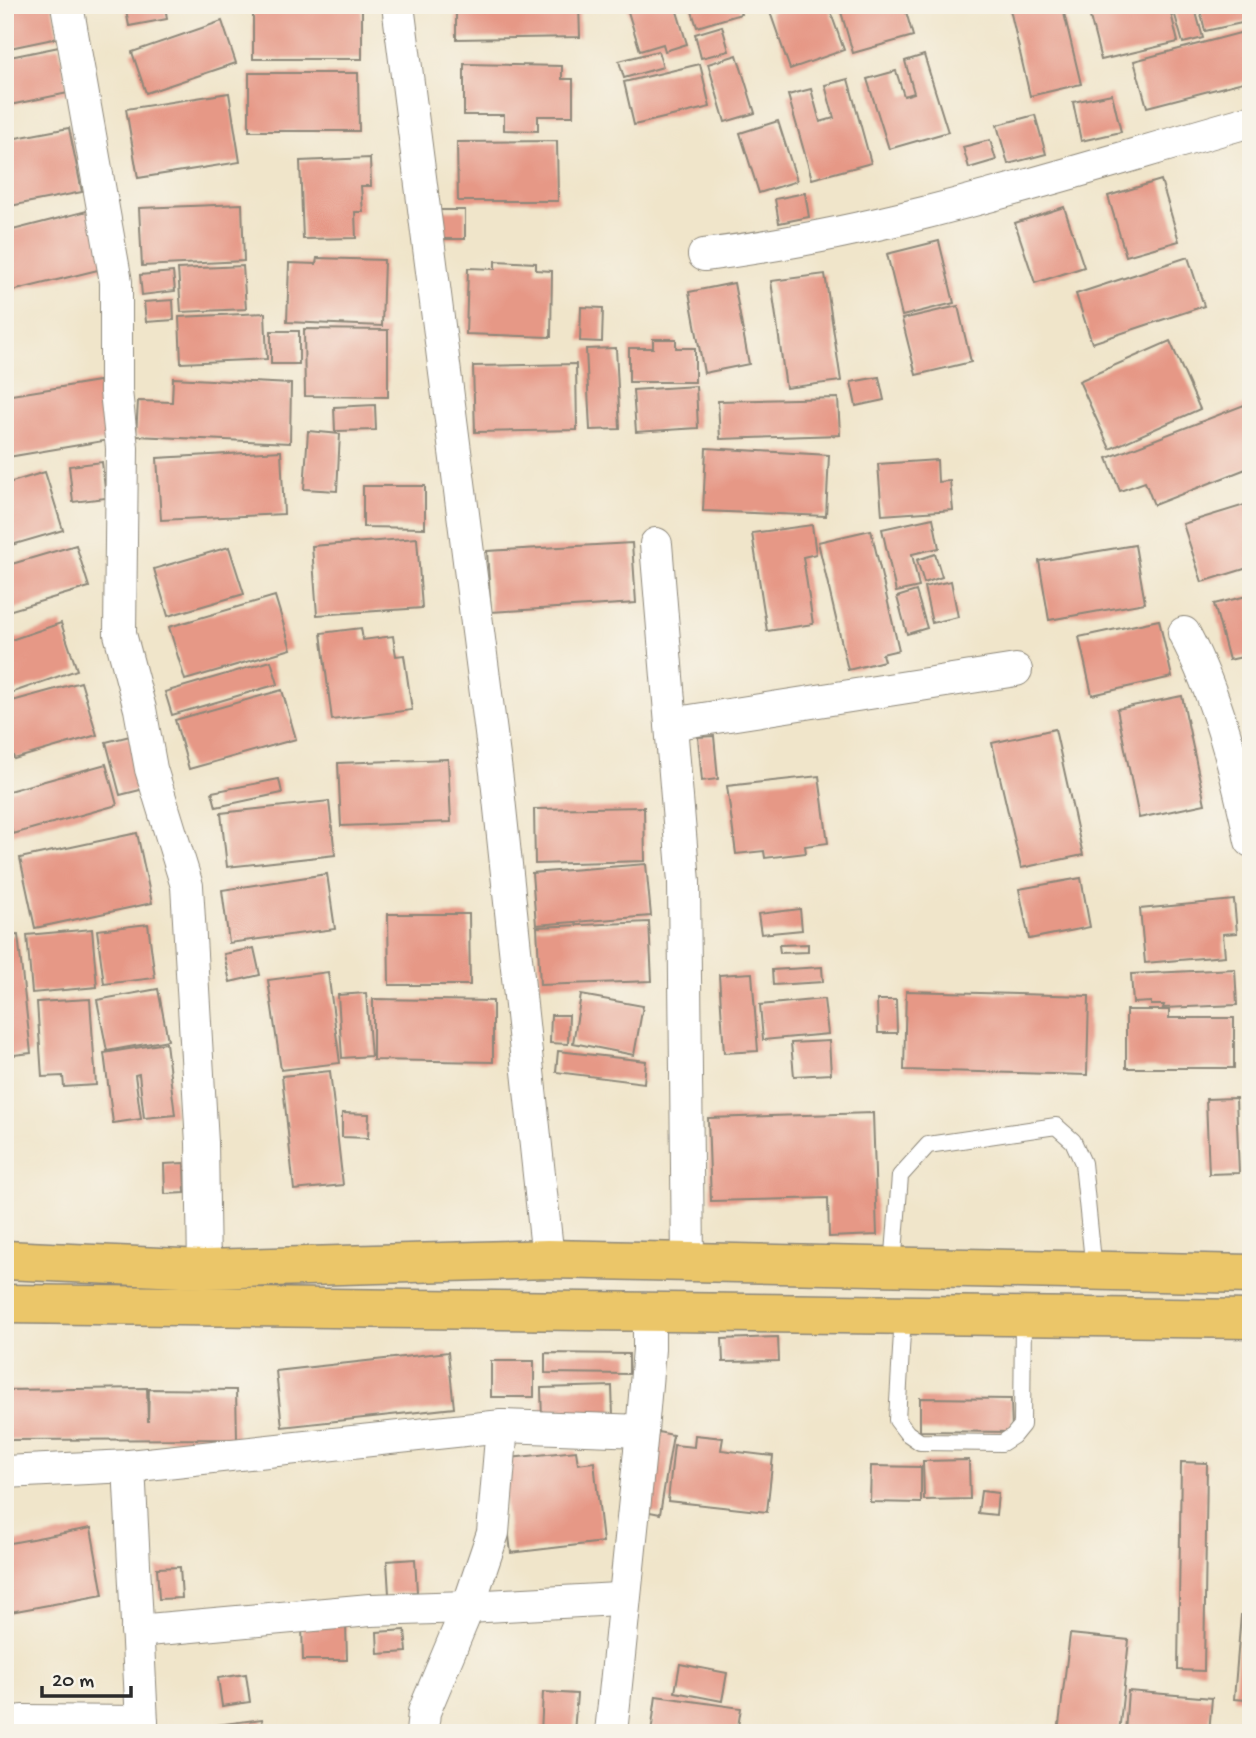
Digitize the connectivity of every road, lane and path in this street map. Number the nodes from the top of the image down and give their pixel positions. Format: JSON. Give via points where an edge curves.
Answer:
{"nodes":[{"id":1,"x":67,"y":5,"type":"edge"},
{"id":2,"x":398,"y":5,"type":"edge"},
{"id":3,"x":1251,"y":121,"type":"edge"},
{"id":4,"x":704,"y":255,"type":"dead end"},
{"id":5,"x":656,"y":544,"type":"dead end"},
{"id":6,"x":1184,"y":634,"type":"dead end"},
{"id":7,"x":1016,"y":670,"type":"dead end"},
{"id":8,"x":671,"y":724,"type":"junction"},
{"id":9,"x":1251,"y":841,"type":"edge"},
{"id":10,"x":548,"y":1259,"type":"junction"},
{"id":11,"x":5,"y":1260,"type":"edge"},
{"id":12,"x":688,"y":1262,"type":"junction"},
{"id":13,"x":892,"y":1267,"type":"junction"},
{"id":14,"x":204,"y":1269,"type":"junction"},
{"id":15,"x":1094,"y":1271,"type":"junction"},
{"id":16,"x":1251,"y":1274,"type":"edge"},
{"id":17,"x":5,"y":1304,"type":"edge"},
{"id":18,"x":649,"y":1312,"type":"junction"},
{"id":19,"x":903,"y":1315,"type":"junction"},
{"id":20,"x":1023,"y":1316,"type":"junction"},
{"id":21,"x":1251,"y":1319,"type":"edge"},
{"id":22,"x":502,"y":1426,"type":"junction"},
{"id":23,"x":642,"y":1431,"type":"junction"},
{"id":24,"x":129,"y":1466,"type":"junction"},
{"id":25,"x":5,"y":1472,"type":"edge"},
{"id":26,"x":618,"y":1599,"type":"dead end"},
{"id":27,"x":468,"y":1607,"type":"junction"},
{"id":28,"x":137,"y":1631,"type":"junction"},
{"id":29,"x":5,"y":1725,"type":"edge"},
{"id":30,"x":141,"y":1727,"type":"edge"},
{"id":31,"x":422,"y":1733,"type":"edge"},
{"id":32,"x":611,"y":1733,"type":"edge"}],
"edges":[{"from":1,"to":14,"type":"street","via":[[116,282],[116,391],[122,447],[120,634],[151,769],[187,886],[202,1143]]},
{"from":2,"to":10,"type":"street","via":[[497,780]]},
{"from":3,"to":4,"type":"street","via":[[825,236]]},
{"from":5,"to":8,"type":"street"},
{"from":6,"to":9,"type":"street","via":[[1202,668]]},
{"from":7,"to":8,"type":"street"},
{"from":8,"to":12,"type":"street","via":[[684,882]]},
{"from":10,"to":12,"type":"main road"},
{"from":10,"to":14,"type":"main road"},
{"from":11,"to":14,"type":"main road"},
{"from":12,"to":13,"type":"main road"},
{"from":13,"to":15,"type":"main road"},
{"from":13,"to":15,"type":"lane","via":[[900,1176],[928,1145],[1056,1126],[1073,1141],[1083,1163]]},
{"from":15,"to":16,"type":"main road"},
{"from":17,"to":18,"type":"main road"},
{"from":18,"to":19,"type":"main road"},
{"from":18,"to":23,"type":"street"},
{"from":19,"to":20,"type":"main road"},
{"from":19,"to":20,"type":"lane","via":[[897,1420],[907,1433],[920,1441],[1002,1443],[1022,1426]]},
{"from":20,"to":21,"type":"main road"},
{"from":22,"to":23,"type":"street"},
{"from":22,"to":24,"type":"street"},
{"from":22,"to":27,"type":"street","via":[[493,1533]]},
{"from":23,"to":32,"type":"street"},
{"from":24,"to":25,"type":"street"},
{"from":24,"to":28,"type":"street"},
{"from":26,"to":27,"type":"street"},
{"from":27,"to":28,"type":"street","via":[[370,1610]]},
{"from":27,"to":31,"type":"street","via":[[424,1712]]},
{"from":28,"to":30,"type":"street"},
{"from":29,"to":30,"type":"street","via":[[22,1721]]}]}
